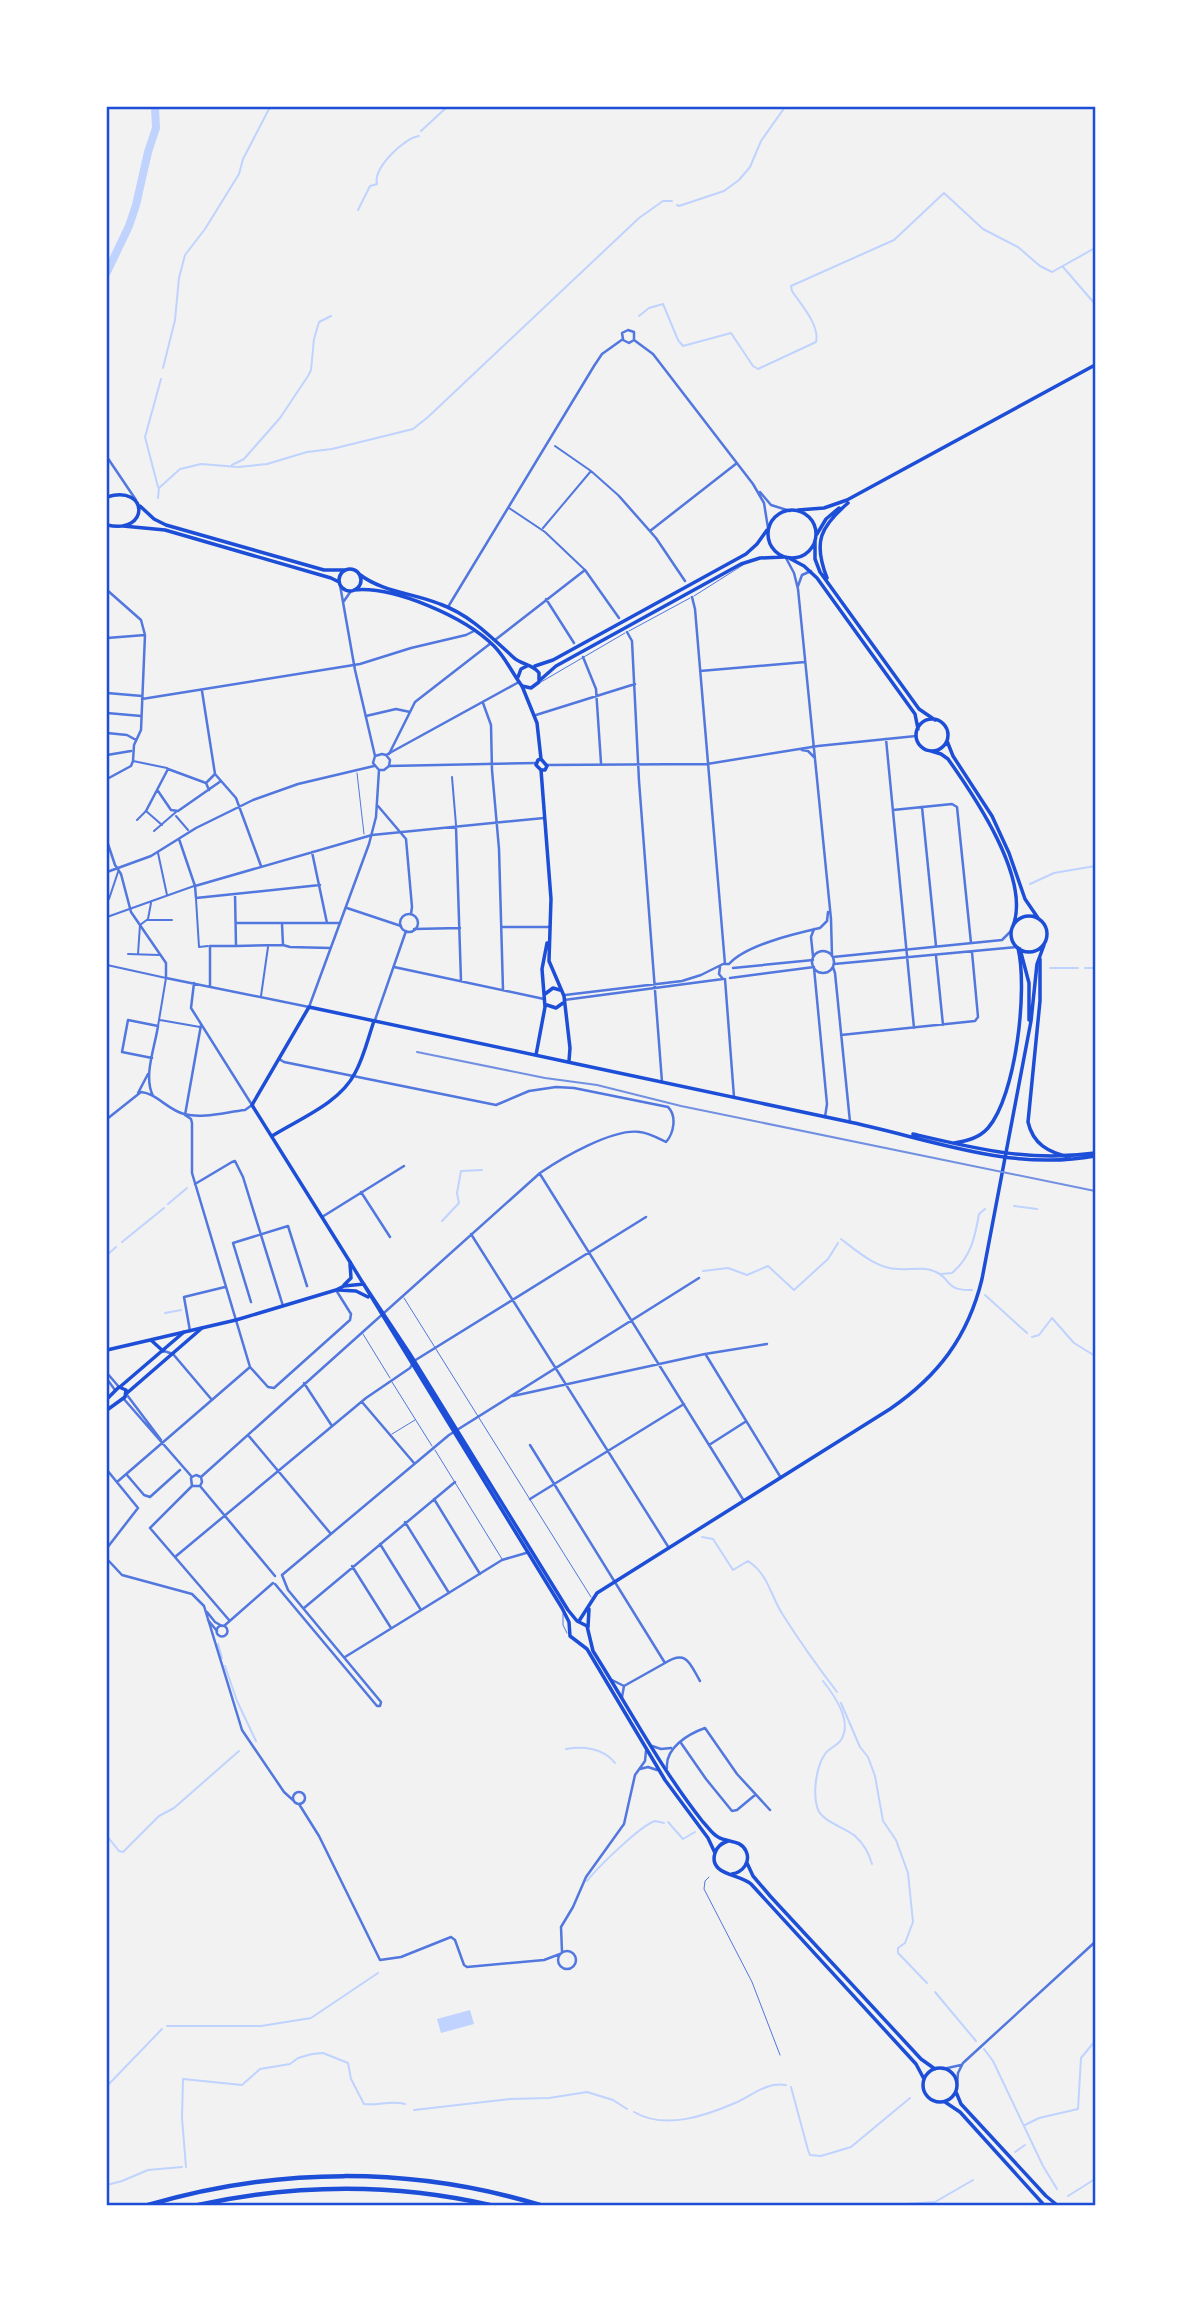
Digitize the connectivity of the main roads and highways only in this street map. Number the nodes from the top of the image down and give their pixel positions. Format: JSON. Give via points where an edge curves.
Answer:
{"nodes":[{"id":1,"x":1095,"y":365,"type":"edge"},
{"id":2,"x":875,"y":486,"type":"junction"},
{"id":3,"x":107,"y":497,"type":"edge"},
{"id":4,"x":848,"y":503,"type":"junction"},
{"id":5,"x":140,"y":506,"type":"junction"},
{"id":6,"x":798,"y":510,"type":"junction"},
{"id":7,"x":107,"y":526,"type":"edge"},
{"id":8,"x":123,"y":526,"type":"junction"},
{"id":9,"x":767,"y":529,"type":"junction"},
{"id":10,"x":816,"y":538,"type":"junction"},
{"id":11,"x":786,"y":558,"type":"junction"},
{"id":12,"x":345,"y":570,"type":"junction"},
{"id":13,"x":359,"y":574,"type":"junction"},
{"id":14,"x":339,"y":583,"type":"junction"},
{"id":15,"x":829,"y":583,"type":"junction"},
{"id":16,"x":352,"y":591,"type":"junction"},
{"id":17,"x":527,"y":666,"type":"junction"},
{"id":18,"x":533,"y":667,"type":"junction"},
{"id":19,"x":520,"y":682,"type":"junction"},
{"id":20,"x":538,"y":683,"type":"junction"},
{"id":21,"x":531,"y":688,"type":"junction"},
{"id":22,"x":532,"y":705,"type":"junction"},
{"id":23,"x":935,"y":720,"type":"junction"},
{"id":24,"x":918,"y":729,"type":"junction"},
{"id":25,"x":947,"y":741,"type":"junction"},
{"id":26,"x":931,"y":751,"type":"junction"},
{"id":27,"x":541,"y":759,"type":"junction"},
{"id":28,"x":541,"y":770,"type":"junction"},
{"id":29,"x":1038,"y":918,"type":"junction"},
{"id":30,"x":1012,"y":929,"type":"junction"},
{"id":31,"x":549,"y":935,"type":"junction"},
{"id":32,"x":1044,"y":944,"type":"junction"},
{"id":33,"x":1018,"y":948,"type":"junction"},
{"id":34,"x":1039,"y":957,"type":"junction"},
{"id":35,"x":560,"y":990,"type":"junction"},
{"id":36,"x":545,"y":999,"type":"junction"},
{"id":37,"x":564,"y":999,"type":"junction"},
{"id":38,"x":374,"y":1021,"type":"junction"},
{"id":39,"x":1028,"y":1036,"type":"junction"},
{"id":40,"x":536,"y":1055,"type":"junction"},
{"id":41,"x":569,"y":1062,"type":"junction"},
{"id":42,"x":887,"y":1130,"type":"junction"},
{"id":43,"x":985,"y":1132,"type":"junction"},
{"id":44,"x":272,"y":1136,"type":"junction"},
{"id":45,"x":1035,"y":1139,"type":"junction"},
{"id":46,"x":954,"y":1143,"type":"junction"},
{"id":47,"x":963,"y":1149,"type":"junction"},
{"id":48,"x":984,"y":1149,"type":"junction"},
{"id":49,"x":989,"y":1152,"type":"junction"},
{"id":50,"x":1095,"y":1155,"type":"edge"},
{"id":51,"x":1069,"y":1157,"type":"junction"},
{"id":52,"x":1030,"y":1158,"type":"junction"},
{"id":53,"x":1056,"y":1162,"type":"junction"},
{"id":54,"x":350,"y":1262,"type":"junction"},
{"id":55,"x":362,"y":1282,"type":"junction"},
{"id":56,"x":346,"y":1288,"type":"junction"},
{"id":57,"x":370,"y":1298,"type":"junction"},
{"id":58,"x":382,"y":1314,"type":"junction"},
{"id":59,"x":202,"y":1328,"type":"junction"},
{"id":60,"x":184,"y":1332,"type":"junction"},
{"id":61,"x":150,"y":1341,"type":"junction"},
{"id":62,"x":107,"y":1350,"type":"edge"},
{"id":63,"x":163,"y":1351,"type":"junction"},
{"id":64,"x":117,"y":1389,"type":"junction"},
{"id":65,"x":124,"y":1396,"type":"junction"},
{"id":66,"x":107,"y":1399,"type":"edge"},
{"id":67,"x":107,"y":1410,"type":"edge"},
{"id":68,"x":455,"y":1431,"type":"junction"},
{"id":69,"x":591,"y":1601,"type":"junction"},
{"id":70,"x":578,"y":1621,"type":"junction"},
{"id":71,"x":569,"y":1626,"type":"junction"},
{"id":72,"x":588,"y":1627,"type":"junction"},
{"id":73,"x":589,"y":1633,"type":"junction"},
{"id":74,"x":578,"y":1641,"type":"junction"},
{"id":75,"x":729,"y":1841,"type":"junction"},
{"id":76,"x":715,"y":1853,"type":"junction"},
{"id":77,"x":747,"y":1863,"type":"junction"},
{"id":78,"x":732,"y":1874,"type":"junction"},
{"id":79,"x":935,"y":2069,"type":"junction"},
{"id":80,"x":924,"y":2079,"type":"junction"},
{"id":81,"x":956,"y":2092,"type":"junction"},
{"id":82,"x":945,"y":2102,"type":"junction"},
{"id":83,"x":148,"y":2205,"type":"edge"},
{"id":84,"x":198,"y":2205,"type":"edge"},
{"id":85,"x":490,"y":2205,"type":"edge"},
{"id":86,"x":540,"y":2205,"type":"edge"},
{"id":87,"x":1044,"y":2205,"type":"edge"},
{"id":88,"x":1058,"y":2205,"type":"edge"}],
"edges":[{"from":1,"to":2,"type":"main road"},
{"from":2,"to":4,"type":"main road"},
{"from":2,"to":6,"type":"main road","via":[[829,507]]},
{"from":3,"to":5,"type":"main road","via":[[119,495]]},
{"from":4,"to":10,"type":"main road","via":[[826,519]]},
{"from":4,"to":15,"type":"main road","via":[[830,520],[820,540],[821,563]]},
{"from":5,"to":8,"type":"main road","via":[[135,520]]},
{"from":5,"to":12,"type":"main road","via":[[166,525],[324,570]]},
{"from":6,"to":9,"type":"main road","via":[[777,517]]},
{"from":6,"to":10,"type":"main road","via":[[813,519]]},
{"from":7,"to":8,"type":"main road"},
{"from":8,"to":14,"type":"main road","via":[[165,530]]},
{"from":9,"to":11,"type":"main road","via":[[769,545]]},
{"from":9,"to":18,"type":"main road","via":[[746,554]]},
{"from":10,"to":11,"type":"main road","via":[[805,554]]},
{"from":10,"to":15,"type":"main road","via":[[816,563]]},
{"from":11,"to":20,"type":"main road","via":[[747,561],[559,664]]},
{"from":11,"to":24,"type":"main road","via":[[811,571],[913,711]]},
{"from":12,"to":13,"type":"main road"},
{"from":12,"to":14,"type":"main road"},
{"from":13,"to":16,"type":"main road","via":[[360,585]]},
{"from":13,"to":17,"type":"main road","via":[[373,583],[448,607],[474,622]]},
{"from":14,"to":16,"type":"main road"},
{"from":15,"to":23,"type":"main road","via":[[919,709]]},
{"from":16,"to":19,"type":"main road","via":[[375,590],[456,618],[491,643]]},
{"from":17,"to":18,"type":"main road"},
{"from":17,"to":19,"type":"main road","via":[[521,669]]},
{"from":18,"to":20,"type":"main road","via":[[539,673]]},
{"from":19,"to":21,"type":"main road"},
{"from":19,"to":22,"type":"main road"},
{"from":20,"to":21,"type":"main road"},
{"from":21,"to":22,"type":"main road"},
{"from":22,"to":27,"type":"main road"},
{"from":23,"to":24,"type":"main road","via":[[925,721]]},
{"from":23,"to":25,"type":"main road","via":[[946,727]]},
{"from":24,"to":26,"type":"main road","via":[[920,745]]},
{"from":25,"to":26,"type":"main road"},
{"from":25,"to":29,"type":"main road","via":[[996,825],[1025,899]]},
{"from":26,"to":30,"type":"main road","via":[[948,759],[996,837],[1017,896]]},
{"from":27,"to":28,"type":"main road","via":[[536,763]]},
{"from":27,"to":28,"type":"main road","via":[[547,765]]},
{"from":28,"to":31,"type":"main road","via":[[551,899]]},
{"from":29,"to":30,"type":"main road","via":[[1018,919]]},
{"from":29,"to":32,"type":"main road","via":[[1046,928]]},
{"from":30,"to":33,"type":"main road"},
{"from":31,"to":35,"type":"main road","via":[[549,961]]},
{"from":31,"to":36,"type":"main road","via":[[543,963]]},
{"from":32,"to":33,"type":"main road","via":[[1033,951]]},
{"from":32,"to":34,"type":"main road"},
{"from":33,"to":39,"type":"main road","via":[[1029,983]]},
{"from":33,"to":43,"type":"main road","via":[[1023,985],[1017,1042],[1002,1102]]},
{"from":34,"to":39,"type":"main road"},
{"from":34,"to":45,"type":"main road","via":[[1040,1001],[1028,1119]]},
{"from":35,"to":36,"type":"main road","via":[[553,988]]},
{"from":35,"to":37,"type":"main road"},
{"from":36,"to":37,"type":"main road","via":[[549,1007],[556,1008]]},
{"from":36,"to":40,"type":"main road"},
{"from":37,"to":41,"type":"main road"},
{"from":38,"to":40,"type":"main road"},
{"from":38,"to":44,"type":"main road","via":[[353,1077],[331,1100]]},
{"from":38,"to":44,"type":"main road","via":[[309,1007],[252,1105]]},
{"from":39,"to":69,"type":"main road","via":[[976,1303],[947,1359],[907,1397]]},
{"from":40,"to":41,"type":"main road"},
{"from":41,"to":42,"type":"main road"},
{"from":42,"to":46,"type":"main road"},
{"from":42,"to":47,"type":"main road"},
{"from":43,"to":46,"type":"main road"},
{"from":43,"to":48,"type":"main road","via":[[980,1142]]},
{"from":44,"to":54,"type":"main road"},
{"from":45,"to":51,"type":"main road","via":[[1049,1151]]},
{"from":45,"to":52,"type":"main road","via":[[1038,1150]]},
{"from":46,"to":48,"type":"main road"},
{"from":47,"to":49,"type":"main road"},
{"from":47,"to":53,"type":"main road"},
{"from":48,"to":49,"type":"main road"},
{"from":48,"to":52,"type":"main road"},
{"from":49,"to":52,"type":"main road"},
{"from":50,"to":51,"type":"main road"},
{"from":50,"to":53,"type":"main road"},
{"from":51,"to":52,"type":"main road"},
{"from":52,"to":53,"type":"main road"},
{"from":54,"to":55,"type":"main road"},
{"from":54,"to":56,"type":"main road"},
{"from":55,"to":56,"type":"main road"},
{"from":55,"to":57,"type":"main road"},
{"from":55,"to":58,"type":"main road"},
{"from":56,"to":57,"type":"main road"},
{"from":56,"to":59,"type":"main road"},
{"from":57,"to":58,"type":"main road"},
{"from":58,"to":68,"type":"main road"},
{"from":59,"to":60,"type":"main road"},
{"from":59,"to":65,"type":"main road"},
{"from":60,"to":61,"type":"main road"},
{"from":60,"to":63,"type":"main road"},
{"from":61,"to":62,"type":"main road"},
{"from":61,"to":63,"type":"main road"},
{"from":63,"to":64,"type":"main road"},
{"from":64,"to":65,"type":"main road","via":[[125,1388]]},
{"from":64,"to":65,"type":"main road","via":[[116,1397]]},
{"from":64,"to":66,"type":"main road"},
{"from":65,"to":67,"type":"main road"},
{"from":68,"to":70,"type":"main road"},
{"from":68,"to":71,"type":"main road"},
{"from":69,"to":70,"type":"main road"},
{"from":69,"to":72,"type":"main road"},
{"from":70,"to":71,"type":"main road"},
{"from":70,"to":72,"type":"main road"},
{"from":71,"to":74,"type":"main road","via":[[569,1634]]},
{"from":72,"to":73,"type":"main road"},
{"from":73,"to":74,"type":"main road"},
{"from":73,"to":75,"type":"main road","via":[[591,1647],[667,1770],[711,1831]]},
{"from":74,"to":76,"type":"main road"},
{"from":75,"to":76,"type":"main road","via":[[720,1844]]},
{"from":75,"to":77,"type":"main road","via":[[744,1847]]},
{"from":76,"to":78,"type":"main road","via":[[718,1868]]},
{"from":77,"to":78,"type":"main road"},
{"from":77,"to":79,"type":"main road","via":[[779,1906],[924,2063]]},
{"from":78,"to":80,"type":"main road","via":[[751,1884],[916,2064]]},
{"from":79,"to":80,"type":"main road"},
{"from":79,"to":81,"type":"main road","via":[[952,2073]]},
{"from":80,"to":82,"type":"main road","via":[[928,2097]]},
{"from":81,"to":82,"type":"main road"},
{"from":81,"to":88,"type":"main road","via":[[964,2107]]},
{"from":82,"to":87,"type":"main road","via":[[960,2112]]},
{"from":83,"to":86,"type":"highway","via":[[252,2182],[356,2175],[434,2181]]},
{"from":84,"to":85,"type":"highway","via":[[339,2188],[409,2192]]}]}
